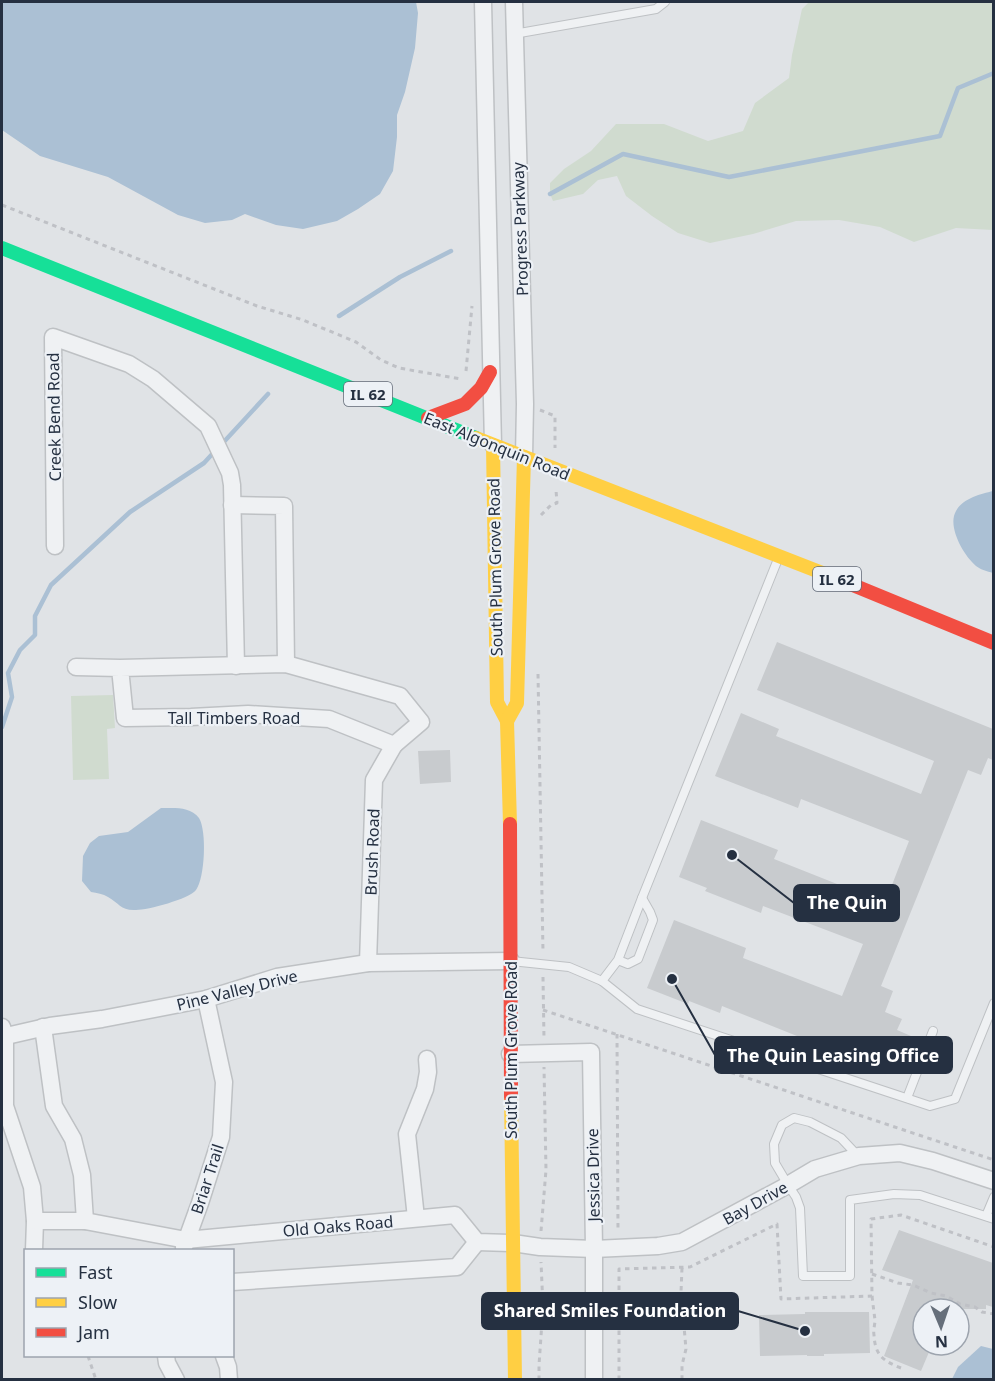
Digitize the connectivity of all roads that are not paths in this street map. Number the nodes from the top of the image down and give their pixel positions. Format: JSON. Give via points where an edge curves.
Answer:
{"nodes":[{"id":1,"x":483,"y":2,"type":"edge"},
{"id":2,"x":514,"y":2,"type":"edge"},
{"id":3,"x":664,"y":2,"type":"edge"},
{"id":4,"x":643,"y":6,"type":"edge"},
{"id":5,"x":514,"y":34,"type":"junction"},
{"id":6,"x":2,"y":248,"type":"edge"},
{"id":7,"x":490,"y":372,"type":"junction"},
{"id":8,"x":428,"y":418,"type":"junction"},
{"id":9,"x":492,"y":445,"type":"junction"},
{"id":10,"x":524,"y":457,"type":"junction"},
{"id":11,"x":232,"y":505,"type":"junction"},
{"id":12,"x":55,"y":546,"type":"dead end"},
{"id":13,"x":779,"y":556,"type":"junction"},
{"id":14,"x":993,"y":643,"type":"edge"},
{"id":15,"x":286,"y":664,"type":"junction"},
{"id":16,"x":236,"y":666,"type":"junction"},
{"id":17,"x":76,"y":667,"type":"dead end"},
{"id":18,"x":120,"y":668,"type":"junction"},
{"id":19,"x":507,"y":721,"type":"junction"},
{"id":20,"x":394,"y":745,"type":"junction"},
{"id":21,"x":642,"y":898,"type":"junction"},
{"id":22,"x":618,"y":960,"type":"junction"},
{"id":23,"x":511,"y":961,"type":"junction"},
{"id":24,"x":368,"y":963,"type":"junction"},
{"id":25,"x":602,"y":981,"type":"junction"},
{"id":26,"x":206,"y":999,"type":"junction"},
{"id":27,"x":993,"y":1003,"type":"edge"},
{"id":28,"x":44,"y":1028,"type":"junction"},
{"id":29,"x":933,"y":1031,"type":"dead end"},
{"id":30,"x":3,"y":1033,"type":"edge"},
{"id":31,"x":510,"y":1054,"type":"junction"},
{"id":32,"x":428,"y":1059,"type":"dead end"},
{"id":33,"x":907,"y":1098,"type":"junction"},
{"id":34,"x":859,"y":1156,"type":"junction"},
{"id":35,"x":993,"y":1181,"type":"edge"},
{"id":36,"x":788,"y":1185,"type":"junction"},
{"id":37,"x":993,"y":1197,"type":"edge"},
{"id":38,"x":417,"y":1218,"type":"junction"},
{"id":39,"x":990,"y":1218,"type":"edge"},
{"id":40,"x":36,"y":1221,"type":"junction"},
{"id":41,"x":85,"y":1221,"type":"junction"},
{"id":42,"x":477,"y":1242,"type":"junction"},
{"id":43,"x":513,"y":1243,"type":"junction"},
{"id":44,"x":184,"y":1245,"type":"edge"},
{"id":45,"x":34,"y":1249,"type":"edge"},
{"id":46,"x":594,"y":1249,"type":"junction"},
{"id":47,"x":234,"y":1282,"type":"edge"},
{"id":48,"x":166,"y":1357,"type":"edge"},
{"id":49,"x":224,"y":1357,"type":"edge"},
{"id":50,"x":176,"y":1380,"type":"edge"},
{"id":51,"x":229,"y":1380,"type":"edge"},
{"id":52,"x":515,"y":1380,"type":"edge"},
{"id":53,"x":594,"y":1380,"type":"edge"}],
"edges":[{"from":1,"to":7,"type":"street","name":"Progress Parkway"},
{"from":2,"to":5,"type":"street","name":"Progress Parkway"},
{"from":3,"to":4,"type":"lane","via":[[656,9]]},
{"from":4,"to":5,"type":"lane"},
{"from":5,"to":10,"type":"street","name":"Progress Parkway"},
{"from":6,"to":8,"type":"street","name":"East Algonquin Road","number":"IL 62"},
{"from":7,"to":8,"type":"street","via":[[465,404]]},
{"from":7,"to":9,"type":"street","name":"Progress Parkway"},
{"from":8,"to":9,"type":"street","name":"East Algonquin Road","number":"IL 62"},
{"from":9,"to":10,"type":"street","name":"East Algonquin Road","number":"IL 62"},
{"from":9,"to":19,"type":"street","name":"South Plum Grove Road","via":[[497,702]]},
{"from":10,"to":13,"type":"street","name":"East Algonquin Road","number":"IL 62"},
{"from":10,"to":19,"type":"street","name":"South Plum Grove Road","via":[[517,703]]},
{"from":11,"to":12,"type":"street","name":"Creek Bend Road","via":[[230,473],[208,426],[129,364],[53,337]]},
{"from":11,"to":15,"type":"street","via":[[284,506]]},
{"from":11,"to":16,"type":"street","name":"Creek Bend Road"},
{"from":13,"to":14,"type":"street","name":"East Algonquin Road","number":"IL 62"},
{"from":13,"to":21,"type":"lane"},
{"from":15,"to":16,"type":"street"},
{"from":15,"to":20,"type":"street","via":[[400,696],[421,722]]},
{"from":16,"to":18,"type":"street"},
{"from":17,"to":18,"type":"street"},
{"from":18,"to":20,"type":"street","name":"Tall Timbers Road","via":[[125,718],[248,714],[329,719]]},
{"from":19,"to":23,"type":"street","name":"South Plum Grove Road"},
{"from":20,"to":24,"type":"street","name":"Brush Road","via":[[374,780]]},
{"from":21,"to":22,"type":"lane"},
{"from":21,"to":22,"type":"lane","via":[[653,920],[638,959],[628,964]]},
{"from":22,"to":25,"type":"lane"},
{"from":23,"to":24,"type":"street","name":"Pine Valley Drive"},
{"from":23,"to":25,"type":"lane","via":[[569,967]]},
{"from":23,"to":31,"type":"street","name":"South Plum Grove Road"},
{"from":24,"to":26,"type":"street","name":"Pine Valley Drive","via":[[277,977]]},
{"from":25,"to":33,"type":"lane","via":[[637,1009]]},
{"from":26,"to":28,"type":"street","name":"Pine Valley Drive"},
{"from":26,"to":44,"type":"street","name":"Briar Trail","via":[[224,1082],[221,1137]]},
{"from":27,"to":33,"type":"lane","via":[[955,1099],[930,1106]]},
{"from":28,"to":30,"type":"street","name":"Pine Valley Drive"},
{"from":28,"to":41,"type":"street","via":[[54,1106],[73,1138],[82,1175]]},
{"from":29,"to":33,"type":"lane"},
{"from":30,"to":40,"type":"street","via":[[5,1106],[32,1186]]},
{"from":31,"to":43,"type":"street","name":"South Plum Grove Road"},
{"from":31,"to":46,"type":"street","name":"Jessica Drive","via":[[591,1052]]},
{"from":32,"to":38,"type":"street","via":[[425,1089],[407,1134]]},
{"from":34,"to":35,"type":"street","name":"Bay Drive","via":[[900,1153]]},
{"from":34,"to":36,"type":"street","name":"Bay Drive","via":[[815,1169]]},
{"from":34,"to":36,"type":"lane","via":[[841,1138],[794,1118],[782,1125],[774,1144],[775,1163]]},
{"from":36,"to":39,"type":"lane","via":[[800,1208],[803,1276],[850,1276],[850,1200],[920,1195]]},
{"from":36,"to":46,"type":"street","name":"Bay Drive","via":[[682,1242]]},
{"from":37,"to":39,"type":"lane"},
{"from":38,"to":42,"type":"street","name":"Old Oaks Road","via":[[455,1215]]},
{"from":38,"to":44,"type":"street","name":"Old Oaks Road"},
{"from":40,"to":41,"type":"street","name":"Old Oaks Road"},
{"from":40,"to":45,"type":"street"},
{"from":41,"to":44,"type":"street","name":"Old Oaks Road"},
{"from":42,"to":43,"type":"street"},
{"from":42,"to":47,"type":"street","via":[[457,1267]]},
{"from":43,"to":46,"type":"street","name":"Bay Drive"},
{"from":43,"to":52,"type":"street","name":"South Plum Grove Road"},
{"from":46,"to":53,"type":"street","name":"Jessica Drive"},
{"from":48,"to":50,"type":"street"},
{"from":49,"to":51,"type":"street"}]}
